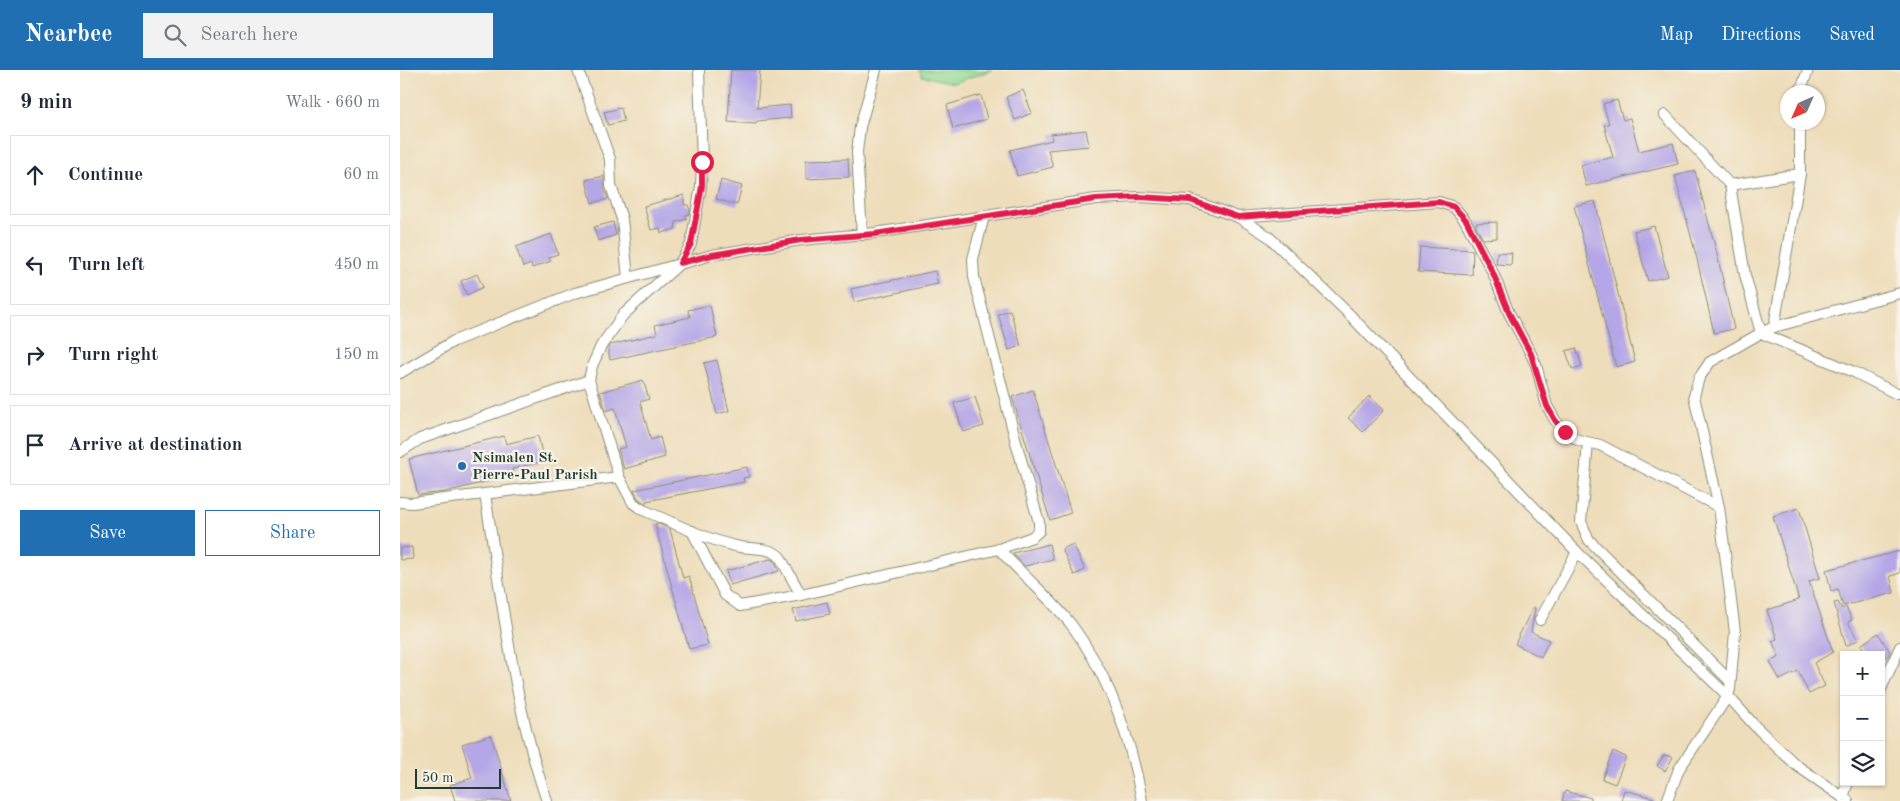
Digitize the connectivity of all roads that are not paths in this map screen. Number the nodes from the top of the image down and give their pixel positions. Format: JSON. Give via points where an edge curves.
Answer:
{"nodes":[{"id":1,"x":578,"y":70,"type":"edge"},
{"id":2,"x":699,"y":70,"type":"edge"},
{"id":3,"x":876,"y":70,"type":"edge"},
{"id":4,"x":1808,"y":70,"type":"edge"},
{"id":5,"x":1803,"y":85,"type":"edge"},
{"id":6,"x":1665,"y":115,"type":"dead end"},
{"id":7,"x":1800,"y":130,"type":"edge"},
{"id":8,"x":1800,"y":174,"type":"junction"},
{"id":9,"x":1730,"y":185,"type":"junction"},
{"id":10,"x":984,"y":216,"type":"junction"},
{"id":11,"x":1238,"y":217,"type":"junction"},
{"id":12,"x":862,"y":234,"type":"junction"},
{"id":13,"x":680,"y":263,"type":"junction"},
{"id":14,"x":628,"y":278,"type":"junction"},
{"id":15,"x":1900,"y":293,"type":"edge"},
{"id":16,"x":1774,"y":327,"type":"junction"},
{"id":17,"x":1761,"y":333,"type":"junction"},
{"id":18,"x":400,"y":373,"type":"edge"},
{"id":19,"x":589,"y":380,"type":"junction"},
{"id":20,"x":1900,"y":393,"type":"edge"},
{"id":21,"x":1588,"y":443,"type":"junction"},
{"id":22,"x":400,"y":452,"type":"edge"},
{"id":23,"x":619,"y":477,"type":"junction"},
{"id":24,"x":485,"y":495,"type":"junction"},
{"id":25,"x":400,"y":502,"type":"edge"},
{"id":26,"x":1719,"y":507,"type":"junction"},
{"id":27,"x":692,"y":531,"type":"junction"},
{"id":28,"x":999,"y":549,"type":"junction"},
{"id":29,"x":1577,"y":552,"type":"junction"},
{"id":30,"x":801,"y":594,"type":"junction"},
{"id":31,"x":1540,"y":620,"type":"dead end"},
{"id":32,"x":1900,"y":647,"type":"edge"},
{"id":33,"x":1885,"y":680,"type":"edge"},
{"id":34,"x":1730,"y":681,"type":"junction"},
{"id":35,"x":1728,"y":696,"type":"junction"},
{"id":36,"x":1847,"y":786,"type":"edge"},
{"id":37,"x":1845,"y":800,"type":"edge"},
{"id":38,"x":547,"y":801,"type":"edge"},
{"id":39,"x":1142,"y":801,"type":"edge"},
{"id":40,"x":1667,"y":801,"type":"edge"}],
"edges":[{"from":1,"to":14,"type":"street","via":[[610,159],[611,186],[622,219]]},
{"from":2,"to":13,"type":"street","via":[[702,186],[691,244]]},
{"from":3,"to":12,"type":"street","via":[[857,152]]},
{"from":4,"to":5,"type":"street"},
{"from":6,"to":9,"type":"street"},
{"from":7,"to":8,"type":"street"},
{"from":8,"to":9,"type":"street"},
{"from":8,"to":16,"type":"street"},
{"from":9,"to":17,"type":"street","via":[[1745,275]]},
{"from":10,"to":11,"type":"street","via":[[1096,199],[1139,197],[1190,200]]},
{"from":10,"to":12,"type":"street"},
{"from":10,"to":28,"type":"street","via":[[973,259],[974,277],[1039,522],[1039,531],[1032,538]]},
{"from":11,"to":21,"type":"street","via":[[1439,202],[1454,207],[1466,220],[1536,365],[1547,406],[1565,432]]},
{"from":11,"to":29,"type":"street","via":[[1268,236],[1347,312]]},
{"from":12,"to":13,"type":"street","via":[[801,240]]},
{"from":13,"to":14,"type":"street"},
{"from":13,"to":19,"type":"street","via":[[623,315],[601,346]]},
{"from":14,"to":18,"type":"street","via":[[575,293],[454,341]]},
{"from":15,"to":16,"type":"street"},
{"from":16,"to":17,"type":"street"},
{"from":17,"to":20,"type":"street"},
{"from":17,"to":26,"type":"street","via":[[1710,362],[1699,378],[1694,396]]},
{"from":19,"to":22,"type":"street","via":[[420,439]]},
{"from":19,"to":23,"type":"street"},
{"from":21,"to":26,"type":"street","via":[[1600,445]]},
{"from":21,"to":34,"type":"street","via":[[1581,522],[1589,540]]},
{"from":23,"to":24,"type":"street"},
{"from":23,"to":27,"type":"street","via":[[633,503]]},
{"from":24,"to":25,"type":"street"},
{"from":24,"to":38,"type":"street","via":[[516,683],[535,766]]},
{"from":26,"to":34,"type":"street","via":[[1735,632]]},
{"from":27,"to":30,"type":"street","via":[[740,547],[775,552]]},
{"from":27,"to":30,"type":"street","via":[[725,595],[740,606]]},
{"from":28,"to":30,"type":"street"},
{"from":28,"to":39,"type":"street","via":[[1073,627],[1095,662],[1116,706]]},
{"from":29,"to":31,"type":"street"},
{"from":29,"to":35,"type":"street"},
{"from":32,"to":33,"type":"street"},
{"from":34,"to":35,"type":"street"},
{"from":35,"to":37,"type":"street","via":[[1796,765]]},
{"from":35,"to":40,"type":"street","via":[[1679,769]]},
{"from":36,"to":37,"type":"street"}]}
